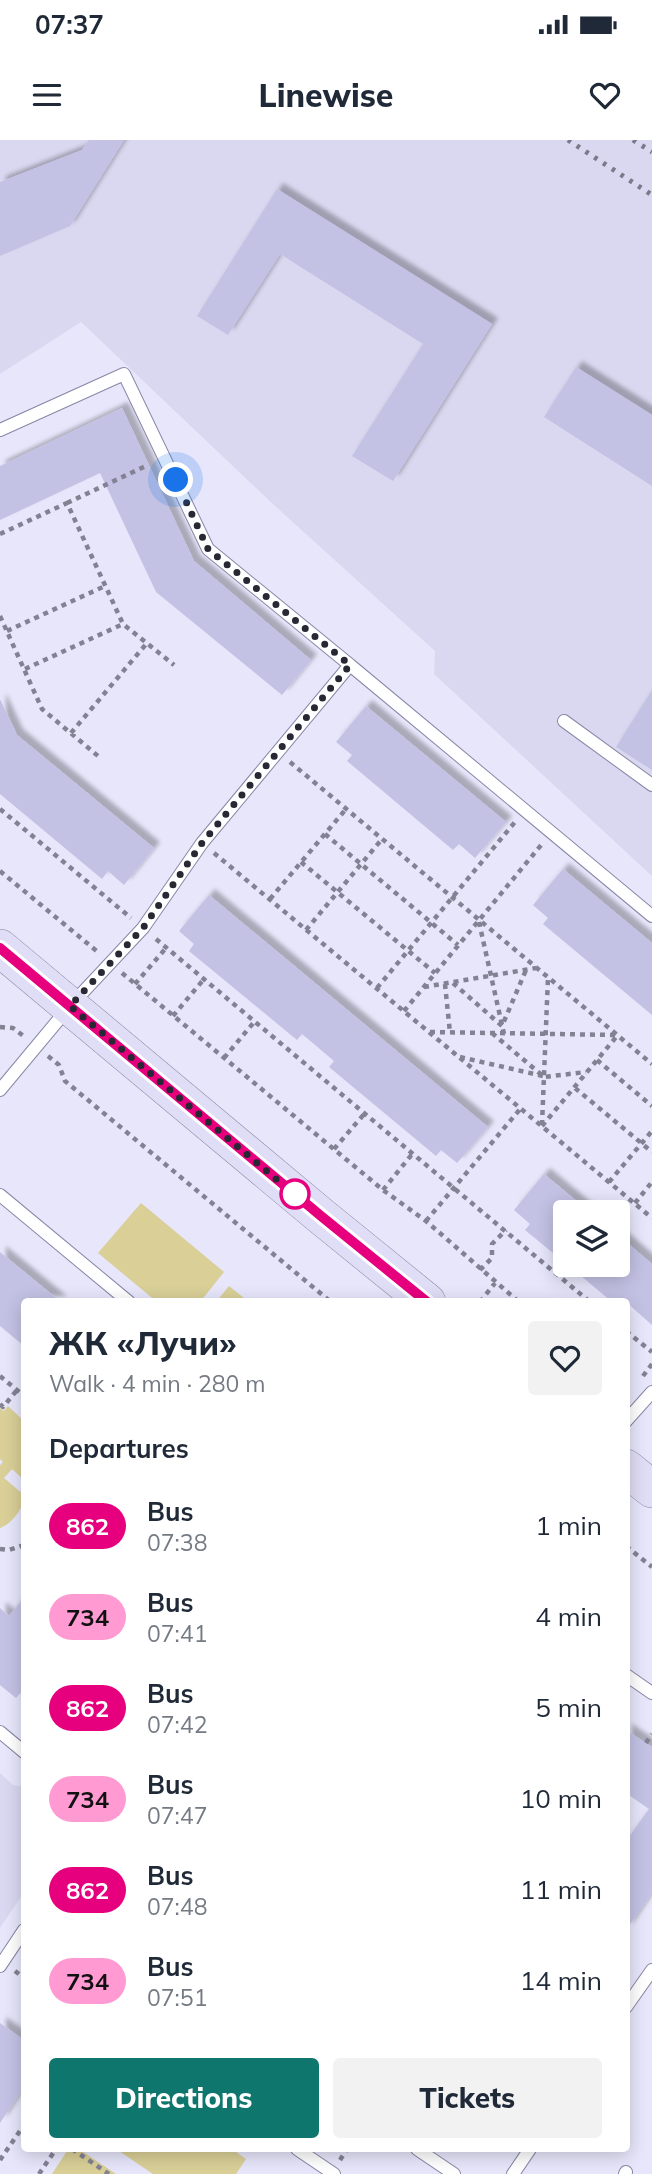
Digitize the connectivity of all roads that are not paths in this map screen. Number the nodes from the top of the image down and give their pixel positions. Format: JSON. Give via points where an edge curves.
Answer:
{"nodes":[{"id":1,"x":0,"y":430,"type":"edge"},
{"id":2,"x":350,"y":665,"type":"junction"},
{"id":3,"x":564,"y":721,"type":"dead end"},
{"id":4,"x":652,"y":785,"type":"edge"},
{"id":5,"x":652,"y":916,"type":"edge"},
{"id":6,"x":0,"y":948,"type":"edge"},
{"id":7,"x":70,"y":1006,"type":"junction"},
{"id":8,"x":0,"y":1090,"type":"edge"},
{"id":9,"x":0,"y":1195,"type":"edge"},
{"id":10,"x":124,"y":1298,"type":"edge"},
{"id":11,"x":422,"y":1298,"type":"edge"},
{"id":12,"x":652,"y":1392,"type":"edge"},
{"id":13,"x":630,"y":1417,"type":"edge"},
{"id":14,"x":630,"y":1471,"type":"edge"},
{"id":15,"x":652,"y":1489,"type":"edge"},
{"id":16,"x":630,"y":1678,"type":"edge"},
{"id":17,"x":652,"y":1693,"type":"edge"},
{"id":18,"x":0,"y":1732,"type":"edge"},
{"id":19,"x":21,"y":1750,"type":"edge"},
{"id":20,"x":21,"y":1934,"type":"edge"},
{"id":21,"x":0,"y":1966,"type":"edge"},
{"id":22,"x":652,"y":1970,"type":"edge"},
{"id":23,"x":630,"y":2001,"type":"edge"},
{"id":24,"x":301,"y":2152,"type":"edge"},
{"id":25,"x":421,"y":2152,"type":"edge"},
{"id":26,"x":528,"y":2152,"type":"edge"},
{"id":27,"x":334,"y":2174,"type":"edge"},
{"id":28,"x":454,"y":2174,"type":"edge"},
{"id":29,"x":513,"y":2174,"type":"edge"}],
"edges":[{"from":1,"to":2,"type":"lane","via":[[124,374],[208,549]]},
{"from":2,"to":5,"type":"lane"},
{"from":2,"to":7,"type":"lane","via":[[202,843],[143,928]]},
{"from":3,"to":4,"type":"lane"},
{"from":6,"to":7,"type":"main road"},
{"from":7,"to":8,"type":"lane"},
{"from":7,"to":11,"type":"main road"},
{"from":9,"to":10,"type":"lane"},
{"from":12,"to":13,"type":"lane"},
{"from":14,"to":15,"type":"main road"},
{"from":16,"to":17,"type":"lane"},
{"from":18,"to":19,"type":"lane"},
{"from":20,"to":21,"type":"lane"},
{"from":22,"to":23,"type":"lane"},
{"from":24,"to":27,"type":"lane"},
{"from":25,"to":28,"type":"lane"},
{"from":26,"to":29,"type":"lane"}]}
